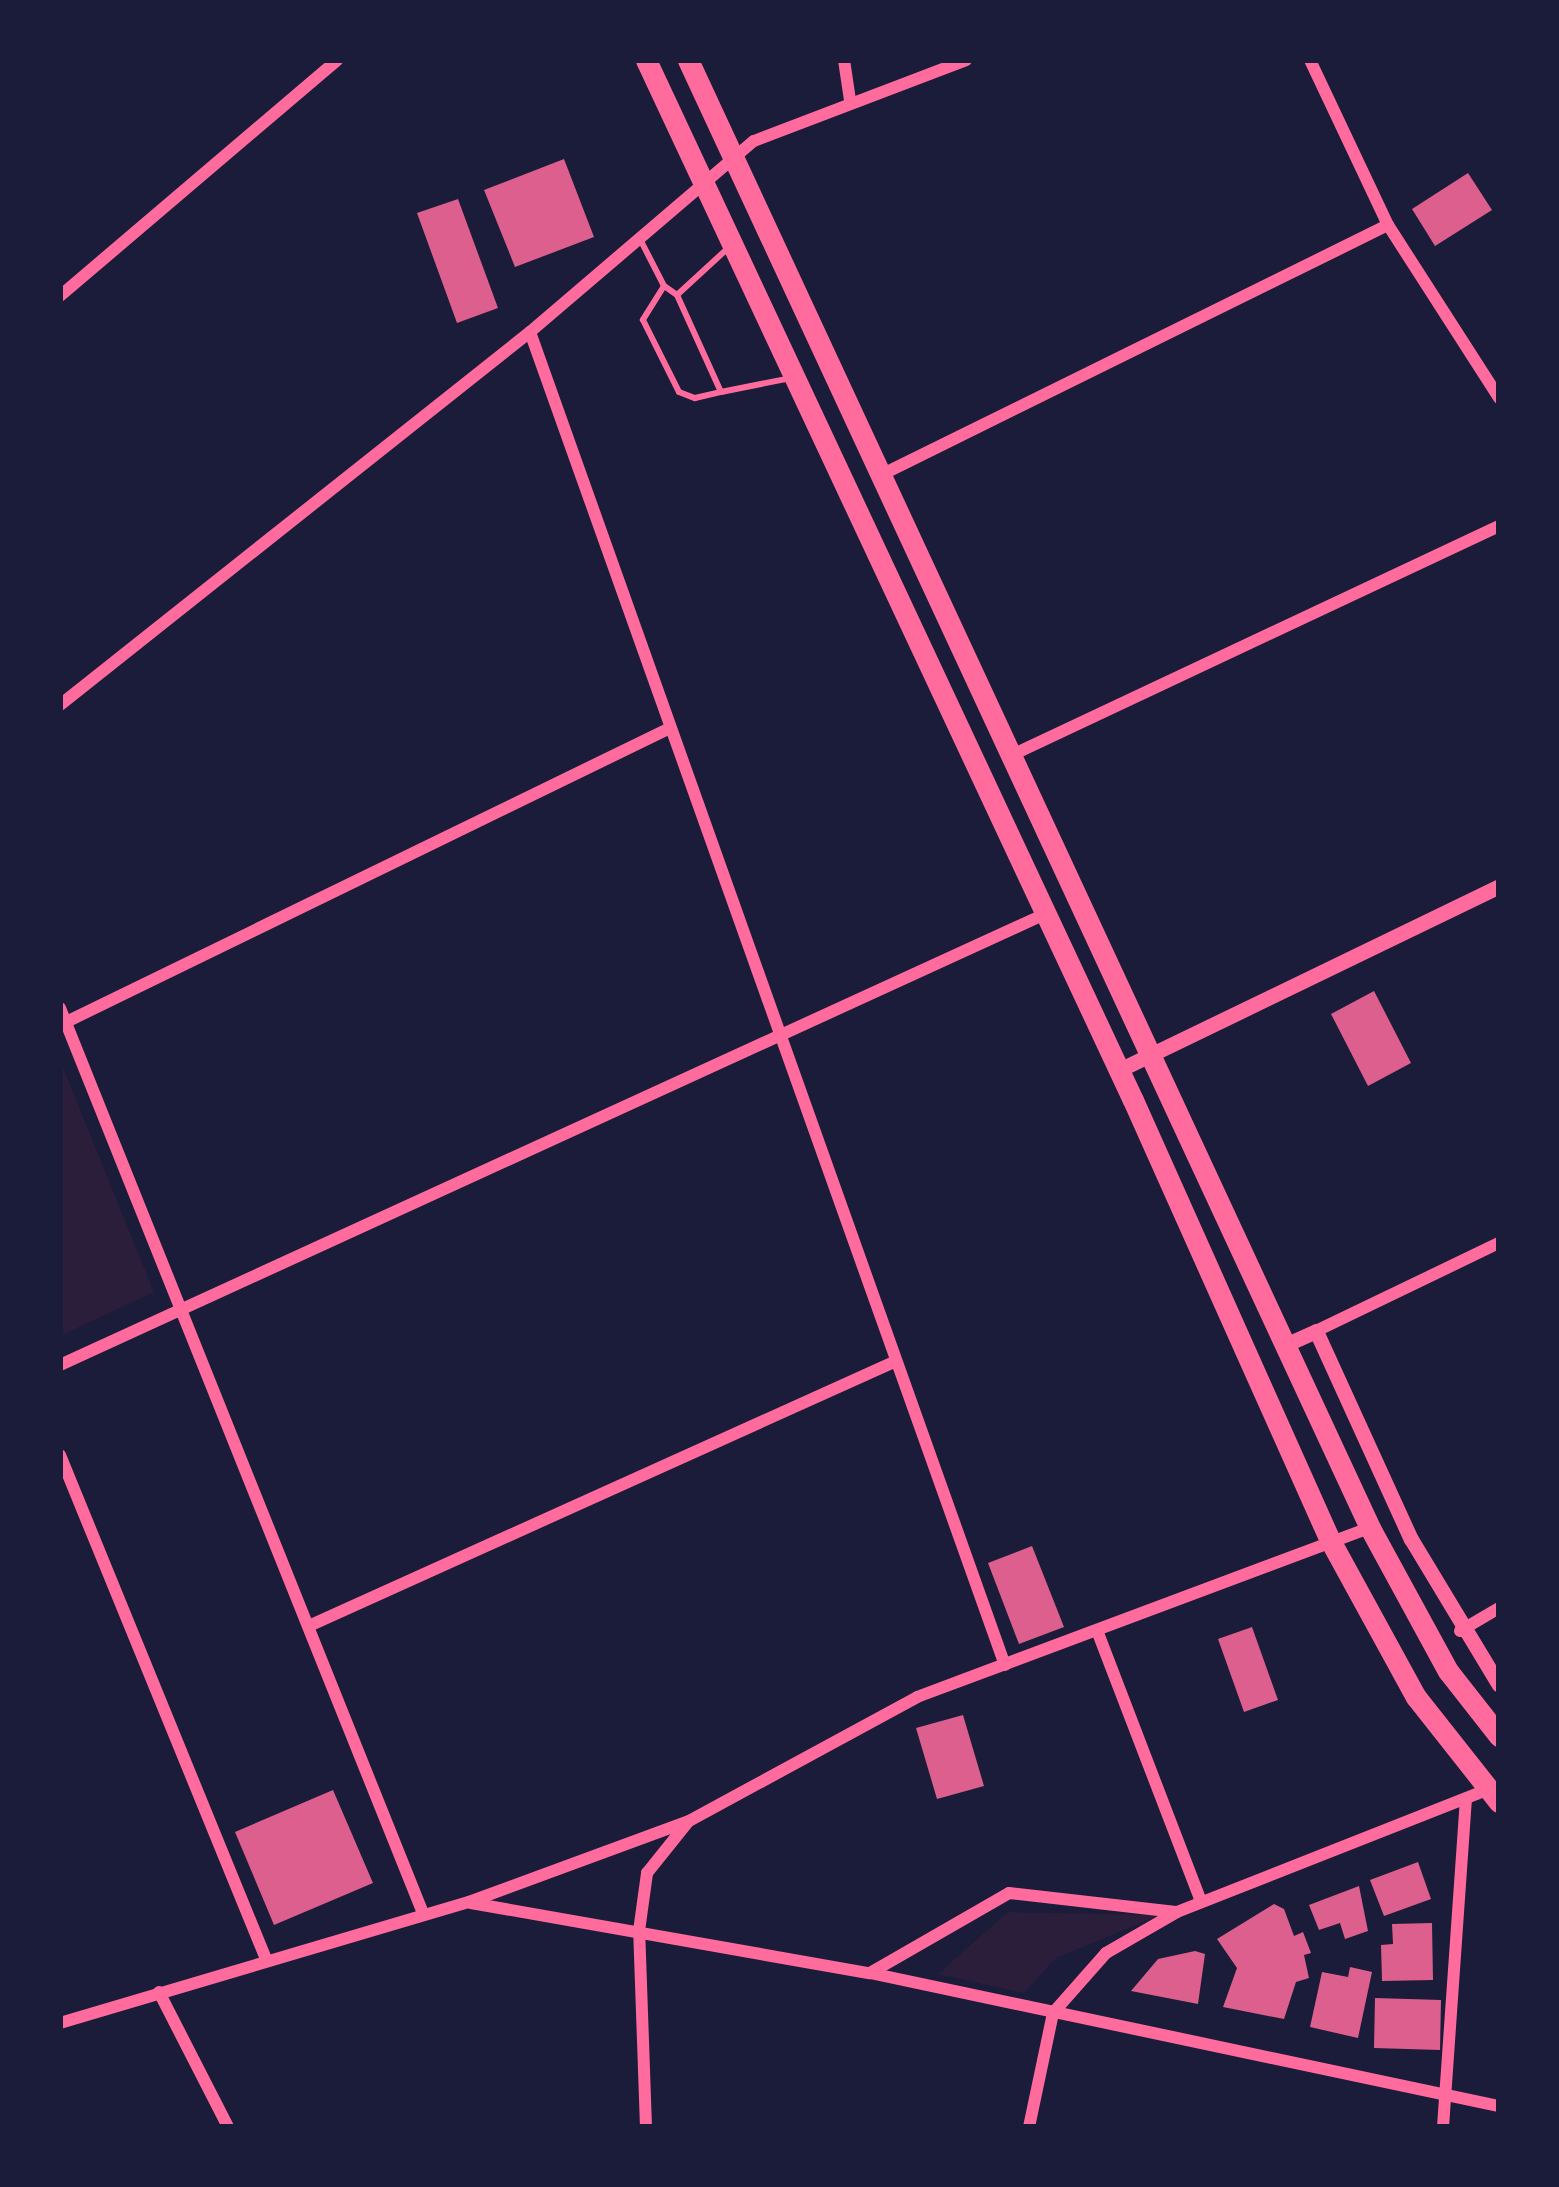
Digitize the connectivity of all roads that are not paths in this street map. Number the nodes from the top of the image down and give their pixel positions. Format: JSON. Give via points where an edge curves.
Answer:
{"nodes":[{"id":1,"x":337,"y":60,"type":"edge"},
{"id":2,"x":646,"y":60,"type":"edge"},
{"id":3,"x":688,"y":60,"type":"edge"},
{"id":4,"x":844,"y":60,"type":"edge"},
{"id":5,"x":966,"y":60,"type":"edge"},
{"id":6,"x":1310,"y":60,"type":"edge"},
{"id":7,"x":850,"y":100,"type":"junction"},
{"id":8,"x":735,"y":158,"type":"junction"},
{"id":9,"x":703,"y":186,"type":"junction"},
{"id":10,"x":1388,"y":225,"type":"junction"},
{"id":11,"x":640,"y":239,"type":"junction"},
{"id":12,"x":731,"y":245,"type":"junction"},
{"id":13,"x":664,"y":286,"type":"junction"},
{"id":14,"x":676,"y":295,"type":"junction"},
{"id":15,"x":60,"y":296,"type":"edge"},
{"id":16,"x":530,"y":332,"type":"junction"},
{"id":17,"x":793,"y":378,"type":"junction"},
{"id":18,"x":721,"y":392,"type":"junction"},
{"id":19,"x":1499,"y":398,"type":"edge"},
{"id":20,"x":883,"y":474,"type":"junction"},
{"id":21,"x":1499,"y":526,"type":"edge"},
{"id":22,"x":60,"y":705,"type":"edge"},
{"id":23,"x":668,"y":729,"type":"junction"},
{"id":24,"x":1014,"y":754,"type":"junction"},
{"id":25,"x":1499,"y":886,"type":"edge"},
{"id":26,"x":1046,"y":914,"type":"junction"},
{"id":27,"x":62,"y":1018,"type":"edge"},
{"id":28,"x":776,"y":1039,"type":"junction"},
{"id":29,"x":1153,"y":1053,"type":"junction"},
{"id":30,"x":1119,"y":1070,"type":"junction"},
{"id":31,"x":1499,"y":1243,"type":"edge"},
{"id":32,"x":179,"y":1305,"type":"junction"},
{"id":33,"x":1316,"y":1331,"type":"junction"},
{"id":34,"x":1286,"y":1344,"type":"junction"},
{"id":35,"x":896,"y":1361,"type":"junction"},
{"id":36,"x":60,"y":1365,"type":"edge"},
{"id":37,"x":60,"y":1455,"type":"edge"},
{"id":38,"x":1370,"y":1528,"type":"junction"},
{"id":39,"x":1331,"y":1542,"type":"junction"},
{"id":40,"x":1499,"y":1608,"type":"edge"},
{"id":41,"x":311,"y":1625,"type":"junction"},
{"id":42,"x":1460,"y":1631,"type":"junction"},
{"id":43,"x":1098,"y":1634,"type":"junction"},
{"id":44,"x":1004,"y":1665,"type":"junction"},
{"id":45,"x":1499,"y":1684,"type":"edge"},
{"id":46,"x":1499,"y":1736,"type":"edge"},
{"id":47,"x":1493,"y":1796,"type":"edge"},
{"id":48,"x":1466,"y":1801,"type":"junction"},
{"id":49,"x":689,"y":1821,"type":"junction"},
{"id":50,"x":469,"y":1902,"type":"junction"},
{"id":51,"x":1201,"y":1902,"type":"junction"},
{"id":52,"x":422,"y":1911,"type":"junction"},
{"id":53,"x":1177,"y":1912,"type":"junction"},
{"id":54,"x":639,"y":1931,"type":"junction"},
{"id":55,"x":266,"y":1959,"type":"junction"},
{"id":56,"x":870,"y":1973,"type":"junction"},
{"id":57,"x":159,"y":1992,"type":"junction"},
{"id":58,"x":1052,"y":2013,"type":"junction"},
{"id":59,"x":60,"y":2023,"type":"edge"},
{"id":60,"x":1447,"y":2096,"type":"junction"},
{"id":61,"x":1499,"y":2106,"type":"edge"},
{"id":62,"x":228,"y":2127,"type":"edge"},
{"id":63,"x":646,"y":2127,"type":"edge"},
{"id":64,"x":1029,"y":2127,"type":"edge"},
{"id":65,"x":1443,"y":2127,"type":"edge"}],
"edges":[{"from":1,"to":15,"type":"street"},
{"from":2,"to":9,"type":"main road"},
{"from":3,"to":8,"type":"main road"},
{"from":4,"to":7,"type":"street"},
{"from":5,"to":7,"type":"street"},
{"from":6,"to":10,"type":"street"},
{"from":7,"to":8,"type":"street","via":[[769,132]]},
{"from":8,"to":9,"type":"street"},
{"from":8,"to":20,"type":"main road"},
{"from":9,"to":11,"type":"street"},
{"from":9,"to":12,"type":"main road"},
{"from":10,"to":19,"type":"street"},
{"from":10,"to":20,"type":"street"},
{"from":11,"to":13,"type":"lane"},
{"from":11,"to":16,"type":"street"},
{"from":12,"to":14,"type":"lane"},
{"from":12,"to":17,"type":"main road"},
{"from":13,"to":14,"type":"lane"},
{"from":13,"to":18,"type":"lane","via":[[643,320],[672,384],[687,397]]},
{"from":14,"to":18,"type":"lane"},
{"from":16,"to":22,"type":"street"},
{"from":16,"to":23,"type":"street"},
{"from":17,"to":18,"type":"lane"},
{"from":17,"to":26,"type":"main road"},
{"from":20,"to":24,"type":"main road"},
{"from":21,"to":24,"type":"street"},
{"from":23,"to":27,"type":"street"},
{"from":23,"to":28,"type":"street"},
{"from":24,"to":29,"type":"main road"},
{"from":25,"to":29,"type":"street"},
{"from":26,"to":28,"type":"street"},
{"from":26,"to":30,"type":"main road"},
{"from":27,"to":32,"type":"street"},
{"from":28,"to":32,"type":"street"},
{"from":28,"to":35,"type":"street"},
{"from":29,"to":30,"type":"street"},
{"from":29,"to":34,"type":"main road"},
{"from":30,"to":39,"type":"main road"},
{"from":31,"to":33,"type":"street"},
{"from":32,"to":36,"type":"street"},
{"from":32,"to":41,"type":"street"},
{"from":33,"to":34,"type":"street"},
{"from":33,"to":42,"type":"street"},
{"from":34,"to":38,"type":"main road"},
{"from":35,"to":41,"type":"street"},
{"from":35,"to":44,"type":"street"},
{"from":37,"to":55,"type":"street"},
{"from":38,"to":39,"type":"street"},
{"from":38,"to":46,"type":"main road","via":[[1448,1671]]},
{"from":39,"to":43,"type":"street"},
{"from":39,"to":47,"type":"main road","via":[[1416,1697]]},
{"from":40,"to":42,"type":"street"},
{"from":41,"to":52,"type":"street"},
{"from":42,"to":45,"type":"street"},
{"from":43,"to":44,"type":"street"},
{"from":43,"to":51,"type":"street"},
{"from":44,"to":49,"type":"street","via":[[917,1697]]},
{"from":47,"to":48,"type":"street"},
{"from":48,"to":51,"type":"street"},
{"from":48,"to":60,"type":"street"},
{"from":49,"to":50,"type":"street"},
{"from":49,"to":54,"type":"street","via":[[647,1873]]},
{"from":50,"to":52,"type":"street"},
{"from":50,"to":54,"type":"street"},
{"from":51,"to":53,"type":"street"},
{"from":52,"to":55,"type":"street"},
{"from":53,"to":56,"type":"street","via":[[1009,1893]]},
{"from":53,"to":58,"type":"street","via":[[1106,1953]]},
{"from":54,"to":56,"type":"street"},
{"from":54,"to":63,"type":"street"},
{"from":55,"to":57,"type":"street"},
{"from":56,"to":58,"type":"street"},
{"from":57,"to":59,"type":"street"},
{"from":57,"to":62,"type":"street"},
{"from":58,"to":60,"type":"street"},
{"from":58,"to":64,"type":"street"},
{"from":60,"to":61,"type":"street"},
{"from":60,"to":65,"type":"street"}]}
